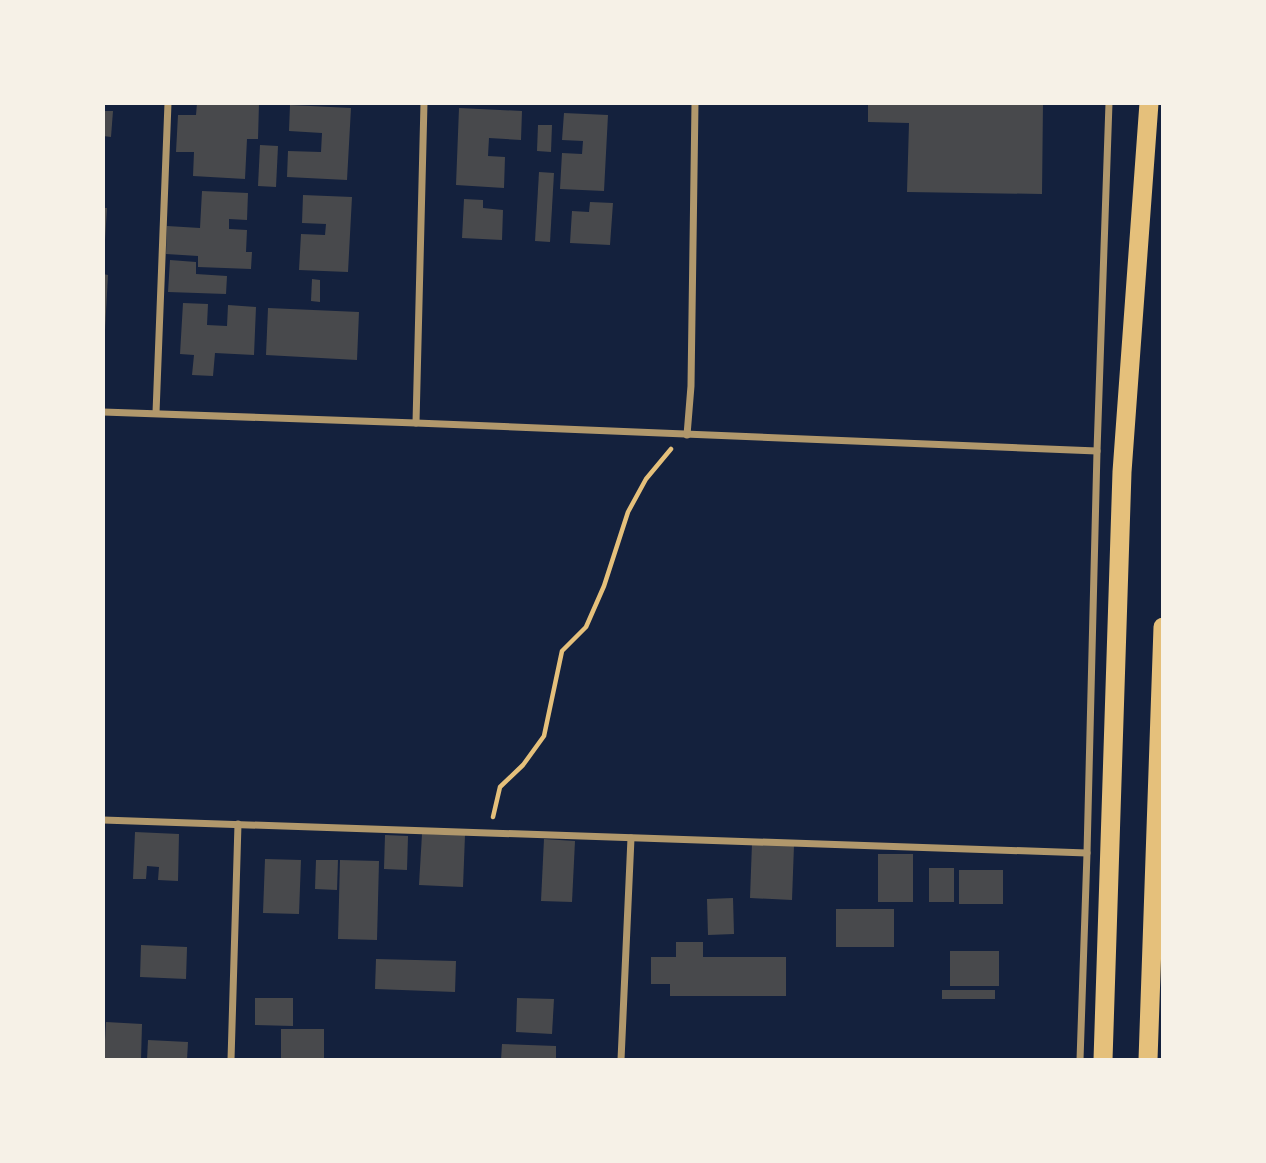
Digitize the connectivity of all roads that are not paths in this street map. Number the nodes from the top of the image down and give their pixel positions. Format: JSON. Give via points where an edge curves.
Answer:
{"nodes":[{"id":1,"x":168,"y":103,"type":"edge"},
{"id":2,"x":424,"y":103,"type":"edge"},
{"id":3,"x":695,"y":103,"type":"edge"},
{"id":4,"x":1110,"y":103,"type":"edge"},
{"id":5,"x":1149,"y":103,"type":"edge"},
{"id":6,"x":103,"y":412,"type":"edge"},
{"id":7,"x":156,"y":413,"type":"junction"},
{"id":8,"x":416,"y":423,"type":"junction"},
{"id":9,"x":687,"y":435,"type":"junction"},
{"id":10,"x":1097,"y":451,"type":"junction"},
{"id":11,"x":1163,"y":627,"type":"edge"},
{"id":12,"x":103,"y":820,"type":"edge"},
{"id":13,"x":239,"y":824,"type":"junction"},
{"id":14,"x":631,"y":838,"type":"junction"},
{"id":15,"x":1087,"y":853,"type":"junction"},
{"id":16,"x":231,"y":1060,"type":"edge"},
{"id":17,"x":621,"y":1060,"type":"edge"},
{"id":18,"x":1080,"y":1060,"type":"edge"},
{"id":19,"x":1103,"y":1060,"type":"edge"},
{"id":20,"x":1148,"y":1060,"type":"edge"}],
"edges":[{"from":1,"to":7,"type":"street"},
{"from":2,"to":8,"type":"street"},
{"from":3,"to":9,"type":"street"},
{"from":4,"to":10,"type":"street"},
{"from":5,"to":19,"type":"highway","via":[[1122,472]]},
{"from":6,"to":7,"type":"street"},
{"from":7,"to":8,"type":"street"},
{"from":8,"to":9,"type":"street"},
{"from":9,"to":10,"type":"street"},
{"from":10,"to":15,"type":"street"},
{"from":11,"to":20,"type":"highway"},
{"from":12,"to":13,"type":"street"},
{"from":13,"to":14,"type":"street"},
{"from":13,"to":16,"type":"street"},
{"from":14,"to":15,"type":"street"},
{"from":14,"to":17,"type":"street"},
{"from":15,"to":18,"type":"street"}]}
